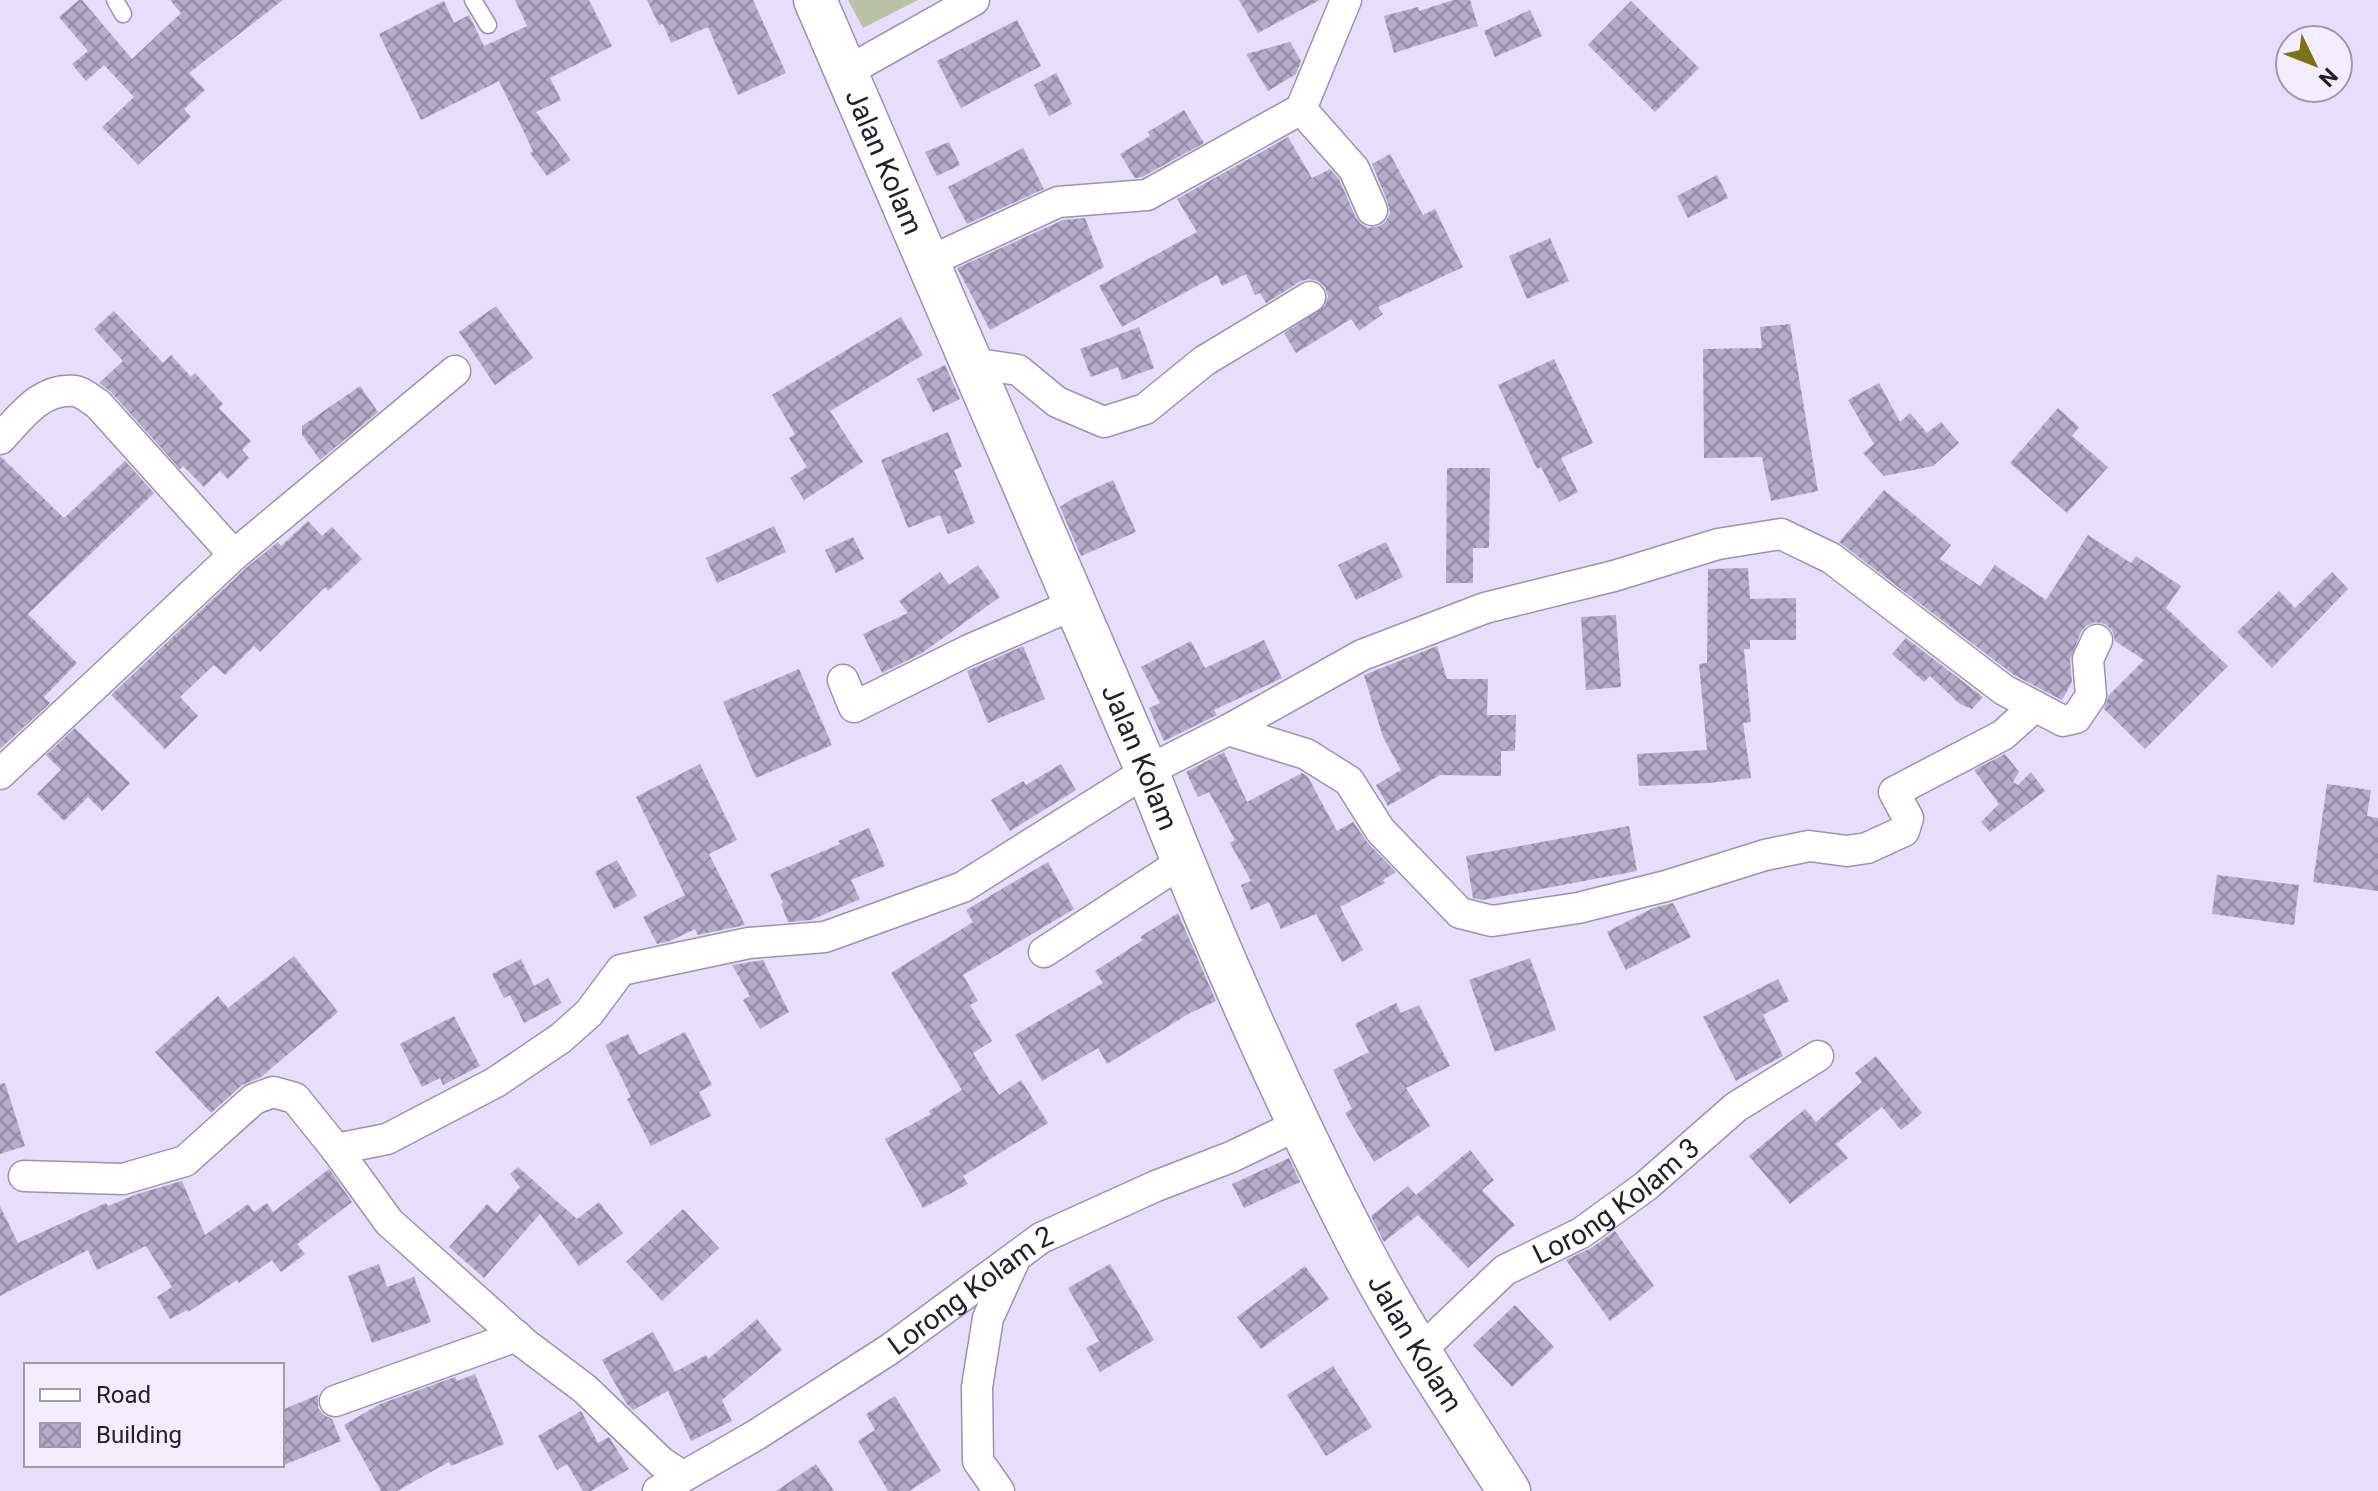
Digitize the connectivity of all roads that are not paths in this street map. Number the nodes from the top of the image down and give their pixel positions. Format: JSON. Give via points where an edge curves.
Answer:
{"nodes":[{"id":1,"x":473,"y":0,"type":"edge"},
{"id":2,"x":815,"y":0,"type":"edge"},
{"id":3,"x":974,"y":0,"type":"edge"},
{"id":4,"x":1346,"y":0,"type":"edge"},
{"id":5,"x":488,"y":25,"type":"dead end"},
{"id":6,"x":846,"y":72,"type":"junction"},
{"id":7,"x":1301,"y":109,"type":"junction"},
{"id":8,"x":1372,"y":210,"type":"dead end"},
{"id":9,"x":928,"y":262,"type":"junction"},
{"id":10,"x":1310,"y":297,"type":"dead end"},
{"id":11,"x":971,"y":363,"type":"junction"},
{"id":12,"x":455,"y":371,"type":"dead end"},
{"id":13,"x":0,"y":439,"type":"edge"},
{"id":14,"x":234,"y":555,"type":"junction"},
{"id":15,"x":1075,"y":604,"type":"junction"},
{"id":16,"x":2097,"y":640,"type":"dead end"},
{"id":17,"x":843,"y":680,"type":"dead end"},
{"id":18,"x":2035,"y":706,"type":"junction"},
{"id":19,"x":1228,"y":730,"type":"junction"},
{"id":20,"x":1147,"y":771,"type":"junction"},
{"id":21,"x":0,"y":774,"type":"edge"},
{"id":22,"x":1182,"y":862,"type":"junction"},
{"id":23,"x":1044,"y":952,"type":"dead end"},
{"id":24,"x":1818,"y":1056,"type":"dead end"},
{"id":25,"x":1300,"y":1124,"type":"junction"},
{"id":26,"x":336,"y":1149,"type":"junction"},
{"id":27,"x":24,"y":1176,"type":"dead end"},
{"id":28,"x":1016,"y":1255,"type":"junction"},
{"id":29,"x":517,"y":1336,"type":"junction"},
{"id":30,"x":1419,"y":1352,"type":"junction"},
{"id":31,"x":335,"y":1401,"type":"dead end"},
{"id":32,"x":978,"y":1461,"type":"junction"},
{"id":33,"x":670,"y":1484,"type":"edge"},
{"id":34,"x":970,"y":1491,"type":"edge"},
{"id":35,"x":999,"y":1491,"type":"edge"},
{"id":36,"x":1509,"y":1491,"type":"edge"}],
"edges":[{"from":1,"to":5,"type":"lane"},
{"from":2,"to":6,"type":"street","name":"Jalan Kolam"},
{"from":3,"to":6,"type":"street"},
{"from":4,"to":7,"type":"street"},
{"from":6,"to":9,"type":"street","name":"Jalan Kolam"},
{"from":7,"to":8,"type":"street","via":[[1354,169]]},
{"from":7,"to":9,"type":"street","via":[[1147,195],[1058,202]]},
{"from":9,"to":11,"type":"street","name":"Jalan Kolam"},
{"from":10,"to":11,"type":"street","via":[[1204,361],[1145,409],[1104,422],[1057,402],[1018,370]]},
{"from":11,"to":15,"type":"street","name":"Jalan Kolam"},
{"from":12,"to":14,"type":"street"},
{"from":13,"to":14,"type":"street","via":[[35,401],[78,391],[98,404]]},
{"from":14,"to":21,"type":"street"},
{"from":15,"to":17,"type":"street","via":[[854,707]]},
{"from":15,"to":20,"type":"street","name":"Jalan Kolam"},
{"from":16,"to":18,"type":"street","via":[[2088,659],[2091,696],[2076,718],[2063,721]]},
{"from":18,"to":19,"type":"street","via":[[2004,690],[1831,558],[1781,534],[1718,544],[1485,608],[1362,655]]},
{"from":18,"to":19,"type":"street","via":[[2003,735],[1894,792],[1908,818],[1904,831],[1867,848],[1809,846],[1578,908],[1492,921],[1460,913],[1380,830],[1349,781],[1306,754]]},
{"from":19,"to":20,"type":"street"},
{"from":20,"to":22,"type":"street","name":"Jalan Kolam"},
{"from":20,"to":26,"type":"street","via":[[963,887],[825,937],[749,943],[621,970],[589,1013],[496,1082],[387,1139]]},
{"from":22,"to":23,"type":"street"},
{"from":22,"to":25,"type":"street","name":"Jalan Kolam"},
{"from":24,"to":30,"type":"street","name":"Lorong Kolam 3","via":[[1736,1107],[1646,1186],[1581,1233],[1505,1270]]},
{"from":25,"to":28,"type":"street","name":"Lorong Kolam 2","via":[[1041,1238]]},
{"from":25,"to":30,"type":"street","name":"Jalan Kolam"},
{"from":26,"to":27,"type":"street","via":[[295,1098],[273,1092],[254,1099],[185,1161],[123,1179]]},
{"from":26,"to":29,"type":"street","via":[[389,1222]]},
{"from":28,"to":32,"type":"street","via":[[988,1318],[977,1387]]},
{"from":28,"to":33,"type":"street","name":"Lorong Kolam 2","via":[[890,1349]]},
{"from":29,"to":31,"type":"street"},
{"from":29,"to":33,"type":"street","via":[[585,1389],[661,1462]]},
{"from":30,"to":36,"type":"street","name":"Jalan Kolam"},
{"from":32,"to":34,"type":"street"},
{"from":32,"to":35,"type":"street"}]}
